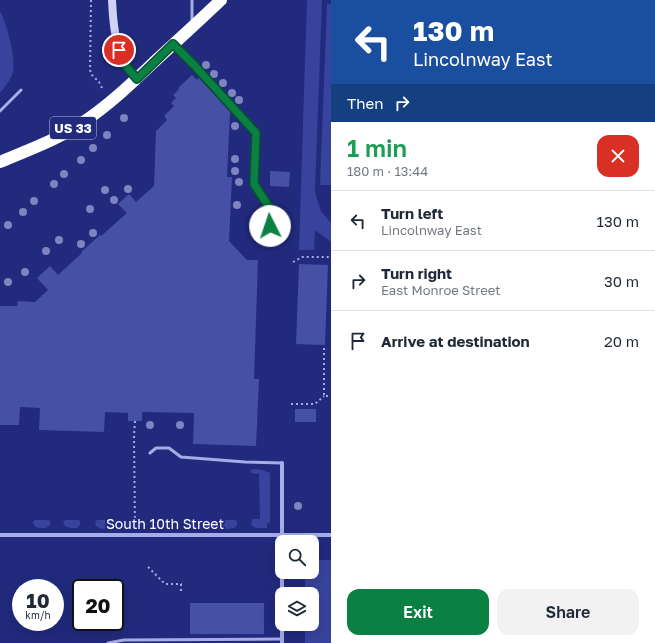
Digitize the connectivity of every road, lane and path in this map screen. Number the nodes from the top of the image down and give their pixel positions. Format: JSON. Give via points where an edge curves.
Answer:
{"nodes":[{"id":1,"x":91,"y":0,"type":"edge"},
{"id":2,"x":112,"y":0,"type":"edge"},
{"id":3,"x":192,"y":0,"type":"edge"},
{"id":4,"x":221,"y":0,"type":"edge"},
{"id":5,"x":192,"y":27,"type":"junction"},
{"id":6,"x":173,"y":44,"type":"junction"},
{"id":7,"x":137,"y":79,"type":"junction"},
{"id":8,"x":21,"y":90,"type":"dead end"},
{"id":9,"x":103,"y":90,"type":"dead end"},
{"id":10,"x":0,"y":111,"type":"edge"},
{"id":11,"x":0,"y":162,"type":"edge"},
{"id":12,"x":270,"y":226,"type":"dead end"},
{"id":13,"x":331,"y":257,"type":"edge"},
{"id":14,"x":293,"y":262,"type":"dead end"},
{"id":15,"x":324,"y":348,"type":"dead end"},
{"id":16,"x":324,"y":396,"type":"junction"},
{"id":17,"x":331,"y":396,"type":"edge"},
{"id":18,"x":291,"y":404,"type":"dead end"},
{"id":19,"x":135,"y":421,"type":"dead end"},
{"id":20,"x":150,"y":453,"type":"dead end"},
{"id":21,"x":282,"y":463,"type":"joint"},
{"id":22,"x":135,"y":534,"type":"junction"},
{"id":23,"x":331,"y":534,"type":"edge"},
{"id":24,"x":0,"y":535,"type":"edge"},
{"id":25,"x":282,"y":535,"type":"junction"},
{"id":26,"x":148,"y":567,"type":"dead end"},
{"id":27,"x":282,"y":579,"type":"edge"},
{"id":28,"x":181,"y":593,"type":"dead end"},
{"id":29,"x":282,"y":641,"type":"edge"},
{"id":30,"x":108,"y":643,"type":"edge"}],
"edges":[{"from":1,"to":9,"type":"path","via":[[90,70]]},
{"from":2,"to":7,"type":"street","via":[[119,50],[127,67]]},
{"from":3,"to":5,"type":"lane"},
{"from":4,"to":5,"type":"highway","number":"US 33"},
{"from":5,"to":6,"type":"highway","number":"US 33"},
{"from":6,"to":7,"type":"highway","number":"US 33"},
{"from":6,"to":12,"type":"lane","via":[[256,133],[254,184],[271,210]]},
{"from":7,"to":11,"type":"highway","number":"US 33","via":[[81,124]]},
{"from":8,"to":10,"type":"lane"},
{"from":13,"to":14,"type":"path","via":[[302,257]]},
{"from":15,"to":16,"type":"path"},
{"from":16,"to":17,"type":"path"},
{"from":16,"to":18,"type":"path","via":[[315,404]]},
{"from":19,"to":22,"type":"path"},
{"from":20,"to":21,"type":"lane","via":[[156,448],[169,448],[181,457]]},
{"from":21,"to":25,"type":"street"},
{"from":22,"to":24,"type":"street","name":"South 10th Street"},
{"from":22,"to":25,"type":"street","name":"South 10th Street"},
{"from":23,"to":25,"type":"street","name":"South 10th Street"},
{"from":26,"to":28,"type":"path","via":[[165,584],[181,584]]},
{"from":27,"to":29,"type":"street"},
{"from":29,"to":30,"type":"lane","via":[[124,640]]}]}
